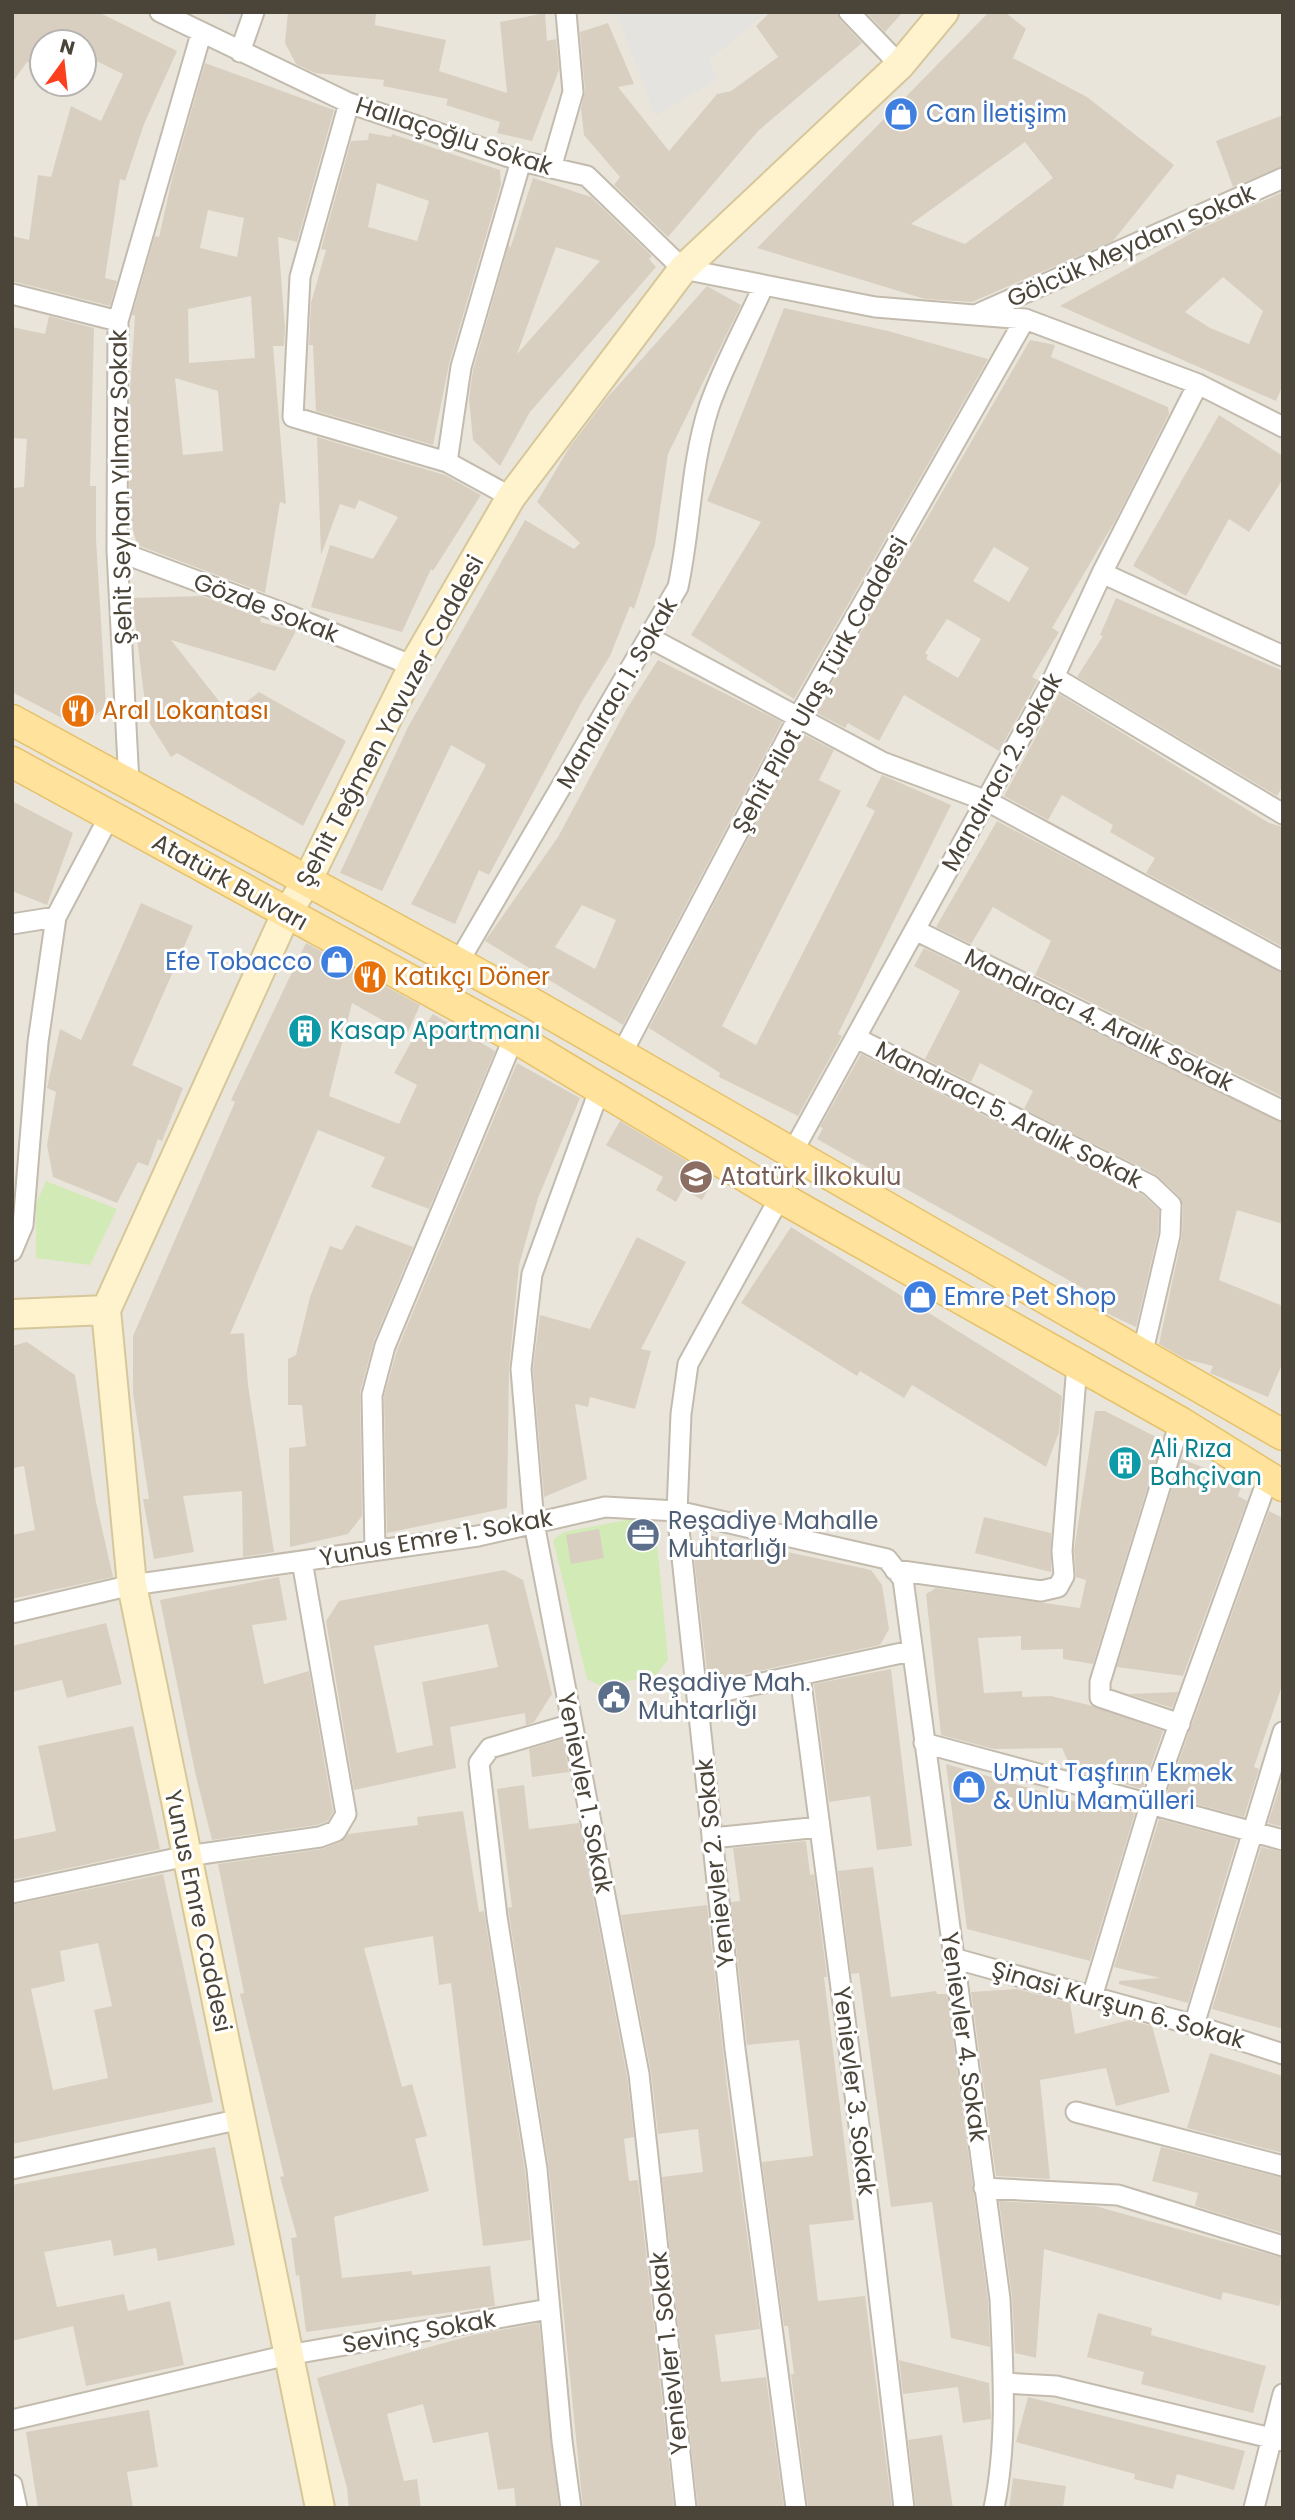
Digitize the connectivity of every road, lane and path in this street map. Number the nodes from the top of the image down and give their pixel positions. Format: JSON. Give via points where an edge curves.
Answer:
{"nodes":[{"id":1,"x":160,"y":12,"type":"edge"},
{"id":2,"x":254,"y":12,"type":"edge"},
{"id":3,"x":566,"y":12,"type":"edge"},
{"id":4,"x":849,"y":12,"type":"edge"},
{"id":5,"x":944,"y":12,"type":"edge"},
{"id":6,"x":201,"y":34,"type":"junction"},
{"id":7,"x":240,"y":52,"type":"junction"},
{"id":8,"x":900,"y":65,"type":"junction"},
{"id":9,"x":349,"y":103,"type":"junction"},
{"id":10,"x":521,"y":161,"type":"junction"},
{"id":11,"x":551,"y":167,"type":"junction"},
{"id":12,"x":1283,"y":178,"type":"edge"},
{"id":13,"x":683,"y":269,"type":"junction"},
{"id":14,"x":765,"y":285,"type":"junction"},
{"id":15,"x":12,"y":294,"type":"edge"},
{"id":16,"x":980,"y":313,"type":"junction"},
{"id":17,"x":1025,"y":319,"type":"junction"},
{"id":18,"x":118,"y":321,"type":"junction"},
{"id":19,"x":1198,"y":384,"type":"junction"},
{"id":20,"x":1283,"y":427,"type":"edge"},
{"id":21,"x":447,"y":462,"type":"junction"},
{"id":22,"x":511,"y":497,"type":"junction"},
{"id":23,"x":117,"y":551,"type":"junction"},
{"id":24,"x":1102,"y":573,"type":"junction"},
{"id":25,"x":650,"y":638,"type":"junction"},
{"id":26,"x":1283,"y":656,"type":"edge"},
{"id":27,"x":414,"y":666,"type":"junction"},
{"id":28,"x":1054,"y":677,"type":"junction"},
{"id":29,"x":799,"y":716,"type":"junction"},
{"id":30,"x":12,"y":720,"type":"edge"},
{"id":31,"x":12,"y":762,"type":"edge"},
{"id":32,"x":129,"y":784,"type":"junction"},
{"id":33,"x":987,"y":801,"type":"junction"},
{"id":34,"x":1283,"y":814,"type":"edge"},
{"id":35,"x":110,"y":815,"type":"junction"},
{"id":36,"x":307,"y":881,"type":"junction"},
{"id":37,"x":286,"y":914,"type":"junction"},
{"id":38,"x":56,"y":917,"type":"junction"},
{"id":39,"x":12,"y":924,"type":"edge"},
{"id":40,"x":915,"y":930,"type":"junction"},
{"id":41,"x":1283,"y":961,"type":"edge"},
{"id":42,"x":458,"y":963,"type":"junction"},
{"id":43,"x":514,"y":1037,"type":"junction"},
{"id":44,"x":856,"y":1038,"type":"junction"},
{"id":45,"x":621,"y":1055,"type":"junction"},
{"id":46,"x":600,"y":1088,"type":"junction"},
{"id":47,"x":1283,"y":1111,"type":"edge"},
{"id":48,"x":792,"y":1153,"type":"junction"},
{"id":49,"x":780,"y":1197,"type":"junction"},
{"id":50,"x":12,"y":1251,"type":"edge"},
{"id":51,"x":106,"y":1310,"type":"junction"},
{"id":52,"x":12,"y":1314,"type":"edge"},
{"id":53,"x":1142,"y":1355,"type":"junction"},
{"id":54,"x":1077,"y":1365,"type":"junction"},
{"id":55,"x":1180,"y":1422,"type":"junction"},
{"id":56,"x":1282,"y":1430,"type":"edge"},
{"id":57,"x":1276,"y":1482,"type":"edge"},
{"id":58,"x":677,"y":1511,"type":"junction"},
{"id":59,"x":534,"y":1523,"type":"junction"},
{"id":60,"x":375,"y":1550,"type":"junction"},
{"id":61,"x":302,"y":1561,"type":"junction"},
{"id":62,"x":895,"y":1570,"type":"junction"},
{"id":63,"x":132,"y":1585,"type":"junction"},
{"id":64,"x":12,"y":1614,"type":"edge"},
{"id":65,"x":911,"y":1651,"type":"junction"},
{"id":66,"x":800,"y":1675,"type":"junction"},
{"id":67,"x":697,"y":1697,"type":"junction"},
{"id":68,"x":572,"y":1724,"type":"junction"},
{"id":69,"x":1180,"y":1724,"type":"junction"},
{"id":70,"x":1283,"y":1732,"type":"edge"},
{"id":71,"x":924,"y":1743,"type":"junction"},
{"id":72,"x":1151,"y":1802,"type":"junction"},
{"id":73,"x":820,"y":1827,"type":"junction"},
{"id":74,"x":1251,"y":1832,"type":"junction"},
{"id":75,"x":712,"y":1838,"type":"junction"},
{"id":76,"x":1283,"y":1840,"type":"edge"},
{"id":77,"x":187,"y":1856,"type":"junction"},
{"id":78,"x":12,"y":1893,"type":"edge"},
{"id":79,"x":953,"y":1958,"type":"junction"},
{"id":80,"x":1092,"y":1997,"type":"junction"},
{"id":81,"x":1194,"y":2025,"type":"junction"},
{"id":82,"x":1283,"y":2054,"type":"edge"},
{"id":83,"x":1076,"y":2112,"type":"dead end"},
{"id":84,"x":241,"y":2119,"type":"junction"},
{"id":85,"x":1283,"y":2166,"type":"edge"},
{"id":86,"x":12,"y":2169,"type":"edge"},
{"id":87,"x":984,"y":2188,"type":"junction"},
{"id":88,"x":1283,"y":2246,"type":"edge"},
{"id":89,"x":549,"y":2309,"type":"junction"},
{"id":90,"x":288,"y":2355,"type":"junction"},
{"id":91,"x":1004,"y":2383,"type":"junction"},
{"id":92,"x":1283,"y":2394,"type":"edge"},
{"id":93,"x":12,"y":2420,"type":"edge"},
{"id":94,"x":1277,"y":2439,"type":"edge"},
{"id":95,"x":12,"y":2484,"type":"edge"},
{"id":96,"x":17,"y":2508,"type":"edge"},
{"id":97,"x":320,"y":2508,"type":"edge"},
{"id":98,"x":571,"y":2508,"type":"edge"},
{"id":99,"x":686,"y":2508,"type":"edge"},
{"id":100,"x":796,"y":2508,"type":"edge"},
{"id":101,"x":904,"y":2508,"type":"edge"},
{"id":102,"x":994,"y":2508,"type":"edge"},
{"id":103,"x":1254,"y":2508,"type":"edge"}],
"edges":[{"from":1,"to":6,"type":"street","name":"Hallaçoğlu Sokak"},
{"from":2,"to":7,"type":"street"},
{"from":3,"to":11,"type":"street","via":[[573,92]]},
{"from":4,"to":8,"type":"street"},
{"from":5,"to":8,"type":"street","name":"Şehit Teğmen Yavuzer Caddesi"},
{"from":6,"to":7,"type":"street","name":"Hallaçoğlu Sokak"},
{"from":6,"to":18,"type":"street","name":"Şehit Seyhan Yılmaz Sokak"},
{"from":7,"to":9,"type":"street","name":"Hallaçoğlu Sokak"},
{"from":8,"to":13,"type":"street","name":"Şehit Teğmen Yavuzer Caddesi"},
{"from":9,"to":10,"type":"street","name":"Hallaçoğlu Sokak"},
{"from":9,"to":21,"type":"street","via":[[300,277],[292,416]]},
{"from":10,"to":11,"type":"street","name":"Hallaçoğlu Sokak"},
{"from":10,"to":21,"type":"street","via":[[461,367]]},
{"from":11,"to":13,"type":"street","name":"Hallaçoğlu Sokak","via":[[587,176]]},
{"from":12,"to":16,"type":"street","name":"Gölcük Meydanı Sokak"},
{"from":13,"to":14,"type":"street"},
{"from":13,"to":22,"type":"street","name":"Şehit Teğmen Yavuzer Caddesi"},
{"from":14,"to":16,"type":"street","via":[[875,307]]},
{"from":14,"to":25,"type":"street","name":"Mandıracı 1. Sokak","via":[[709,407],[692,478],[688,539],[678,587]]},
{"from":15,"to":18,"type":"street"},
{"from":16,"to":17,"type":"street"},
{"from":17,"to":19,"type":"street"},
{"from":17,"to":29,"type":"street","name":"Şehit Pilot Ulaş Türk Caddesi"},
{"from":18,"to":23,"type":"street","name":"Şehit Seyhan Yılmaz Sokak"},
{"from":19,"to":20,"type":"street"},
{"from":19,"to":24,"type":"street","name":"Mandıracı 2. Sokak"},
{"from":21,"to":22,"type":"street"},
{"from":22,"to":27,"type":"street","name":"Şehit Teğmen Yavuzer Caddesi"},
{"from":23,"to":27,"type":"street","name":"Gözde Sokak"},
{"from":23,"to":32,"type":"street","name":"Şehit Seyhan Yılmaz Sokak"},
{"from":24,"to":26,"type":"street"},
{"from":24,"to":28,"type":"street","name":"Mandıracı 2. Sokak"},
{"from":25,"to":29,"type":"street"},
{"from":25,"to":42,"type":"street","name":"Mandıracı 1. Sokak"},
{"from":27,"to":36,"type":"street","name":"Şehit Teğmen Yavuzer Caddesi"},
{"from":28,"to":33,"type":"street","name":"Mandıracı 2. Sokak"},
{"from":28,"to":34,"type":"street"},
{"from":29,"to":33,"type":"street","via":[[882,762]]},
{"from":29,"to":45,"type":"street","name":"Şehit Pilot Ulaş Türk Caddesi"},
{"from":30,"to":32,"type":"main road","name":"Atatürk Bulvarı"},
{"from":31,"to":35,"type":"main road","name":"Atatürk Bulvarı"},
{"from":32,"to":36,"type":"main road","name":"Atatürk Bulvarı"},
{"from":33,"to":40,"type":"street","name":"Mandıracı 2. Sokak"},
{"from":33,"to":41,"type":"street"},
{"from":35,"to":37,"type":"main road","name":"Atatürk Bulvarı"},
{"from":35,"to":38,"type":"street"},
{"from":36,"to":37,"type":"street","name":"Şehit Teğmen Yavuzer Caddesi"},
{"from":36,"to":42,"type":"main road","name":"Atatürk Bulvarı"},
{"from":37,"to":43,"type":"main road","name":"Atatürk Bulvarı"},
{"from":37,"to":51,"type":"street","name":"Şehit Teğmen Yavuzer Caddesi"},
{"from":38,"to":39,"type":"street"},
{"from":38,"to":50,"type":"street","via":[[38,1042],[23,1225]]},
{"from":40,"to":44,"type":"street","name":"Mandıracı 2. Sokak"},
{"from":40,"to":47,"type":"street","name":"Mandıracı 4. Aralık Sokak"},
{"from":42,"to":45,"type":"main road","name":"Atatürk Bulvarı"},
{"from":43,"to":46,"type":"main road","name":"Atatürk Bulvarı"},
{"from":43,"to":60,"type":"street","via":[[385,1346],[372,1395]]},
{"from":44,"to":48,"type":"street","name":"Mandıracı 2. Sokak"},
{"from":44,"to":53,"type":"street","name":"Mandıracı 5. Aralık Sokak","via":[[1150,1185],[1171,1205],[1170,1235]]},
{"from":45,"to":48,"type":"main road","name":"Atatürk Bulvarı"},
{"from":46,"to":49,"type":"main road","name":"Atatürk Bulvarı"},
{"from":46,"to":59,"type":"street","name":"Yenievler 1. Sokak","via":[[532,1274],[521,1369]]},
{"from":48,"to":53,"type":"main road","name":"Atatürk Bulvarı"},
{"from":49,"to":54,"type":"main road","name":"Atatürk Bulvarı"},
{"from":49,"to":58,"type":"street","name":"Yenievler 2. Sokak","via":[[688,1364]]},
{"from":51,"to":52,"type":"street"},
{"from":51,"to":63,"type":"street","name":"Yunus Emre Caddesi"},
{"from":53,"to":56,"type":"main road","name":"Atatürk Bulvarı"},
{"from":54,"to":55,"type":"main road","name":"Atatürk Bulvarı"},
{"from":54,"to":62,"type":"street","via":[[1063,1576],[1058,1587],[1041,1591]]},
{"from":55,"to":57,"type":"main road","name":"Atatürk Bulvarı"},
{"from":55,"to":69,"type":"street","via":[[1100,1682],[1100,1697]]},
{"from":57,"to":69,"type":"street"},
{"from":58,"to":59,"type":"street","name":"Yunus Emre 1. Sokak","via":[[604,1507]]},
{"from":58,"to":62,"type":"street","name":"Yunus Emre 1. Sokak","via":[[887,1559]]},
{"from":58,"to":67,"type":"street","name":"Yenievler 2. Sokak"},
{"from":59,"to":60,"type":"street","name":"Yunus Emre 1. Sokak"},
{"from":59,"to":68,"type":"street","name":"Yenievler 1. Sokak"},
{"from":60,"to":61,"type":"street","name":"Yunus Emre 1. Sokak"},
{"from":61,"to":63,"type":"street","name":"Yunus Emre 1. Sokak"},
{"from":61,"to":77,"type":"street","via":[[346,1814],[336,1831],[320,1837]]},
{"from":62,"to":65,"type":"street","name":"Yenievler 4. Sokak","via":[[903,1579]]},
{"from":63,"to":64,"type":"street","name":"Yunus Emre 1. Sokak"},
{"from":63,"to":77,"type":"street","name":"Yunus Emre Caddesi"},
{"from":65,"to":66,"type":"street"},
{"from":65,"to":71,"type":"street","name":"Yenievler 4. Sokak"},
{"from":66,"to":67,"type":"street"},
{"from":66,"to":73,"type":"street","name":"Yenievler 3. Sokak"},
{"from":67,"to":75,"type":"street","name":"Yenievler 2. Sokak"},
{"from":68,"to":89,"type":"street","via":[[490,1748],[479,1763],[497,1917],[537,2169]]},
{"from":68,"to":99,"type":"street","name":"Yenievler 1. Sokak","via":[[639,2074]]},
{"from":69,"to":72,"type":"street"},
{"from":70,"to":74,"type":"street"},
{"from":71,"to":72,"type":"street"},
{"from":71,"to":79,"type":"street","name":"Yenievler 4. Sokak"},
{"from":72,"to":74,"type":"street"},
{"from":72,"to":80,"type":"street"},
{"from":73,"to":75,"type":"street"},
{"from":73,"to":101,"type":"street","name":"Yenievler 3. Sokak"},
{"from":74,"to":76,"type":"street"},
{"from":74,"to":81,"type":"street"},
{"from":75,"to":100,"type":"street","name":"Yenievler 2. Sokak"},
{"from":77,"to":78,"type":"street"},
{"from":77,"to":84,"type":"street","name":"Yunus Emre Caddesi"},
{"from":79,"to":80,"type":"street","name":"Şinasi Kurşun 6. Sokak"},
{"from":79,"to":87,"type":"street","name":"Yenievler 4. Sokak"},
{"from":80,"to":81,"type":"street","name":"Şinasi Kurşun 6. Sokak"},
{"from":81,"to":82,"type":"street","name":"Şinasi Kurşun 6. Sokak"},
{"from":83,"to":85,"type":"street"},
{"from":84,"to":86,"type":"street"},
{"from":84,"to":90,"type":"street","name":"Yunus Emre Caddesi"},
{"from":87,"to":88,"type":"street","via":[[1118,2194]]},
{"from":87,"to":91,"type":"street","name":"Yenievler 4. Sokak","via":[[1000,2299]]},
{"from":89,"to":90,"type":"street","name":"Sevinç Sokak"},
{"from":89,"to":98,"type":"street"},
{"from":90,"to":93,"type":"street","name":"Sevinç Sokak"},
{"from":90,"to":97,"type":"street","name":"Yunus Emre Caddesi"},
{"from":91,"to":94,"type":"street","via":[[1056,2386]]},
{"from":91,"to":102,"type":"street","name":"Yenievler 4. Sokak"},
{"from":92,"to":94,"type":"street"},
{"from":94,"to":103,"type":"street"},
{"from":95,"to":96,"type":"street"}]}
